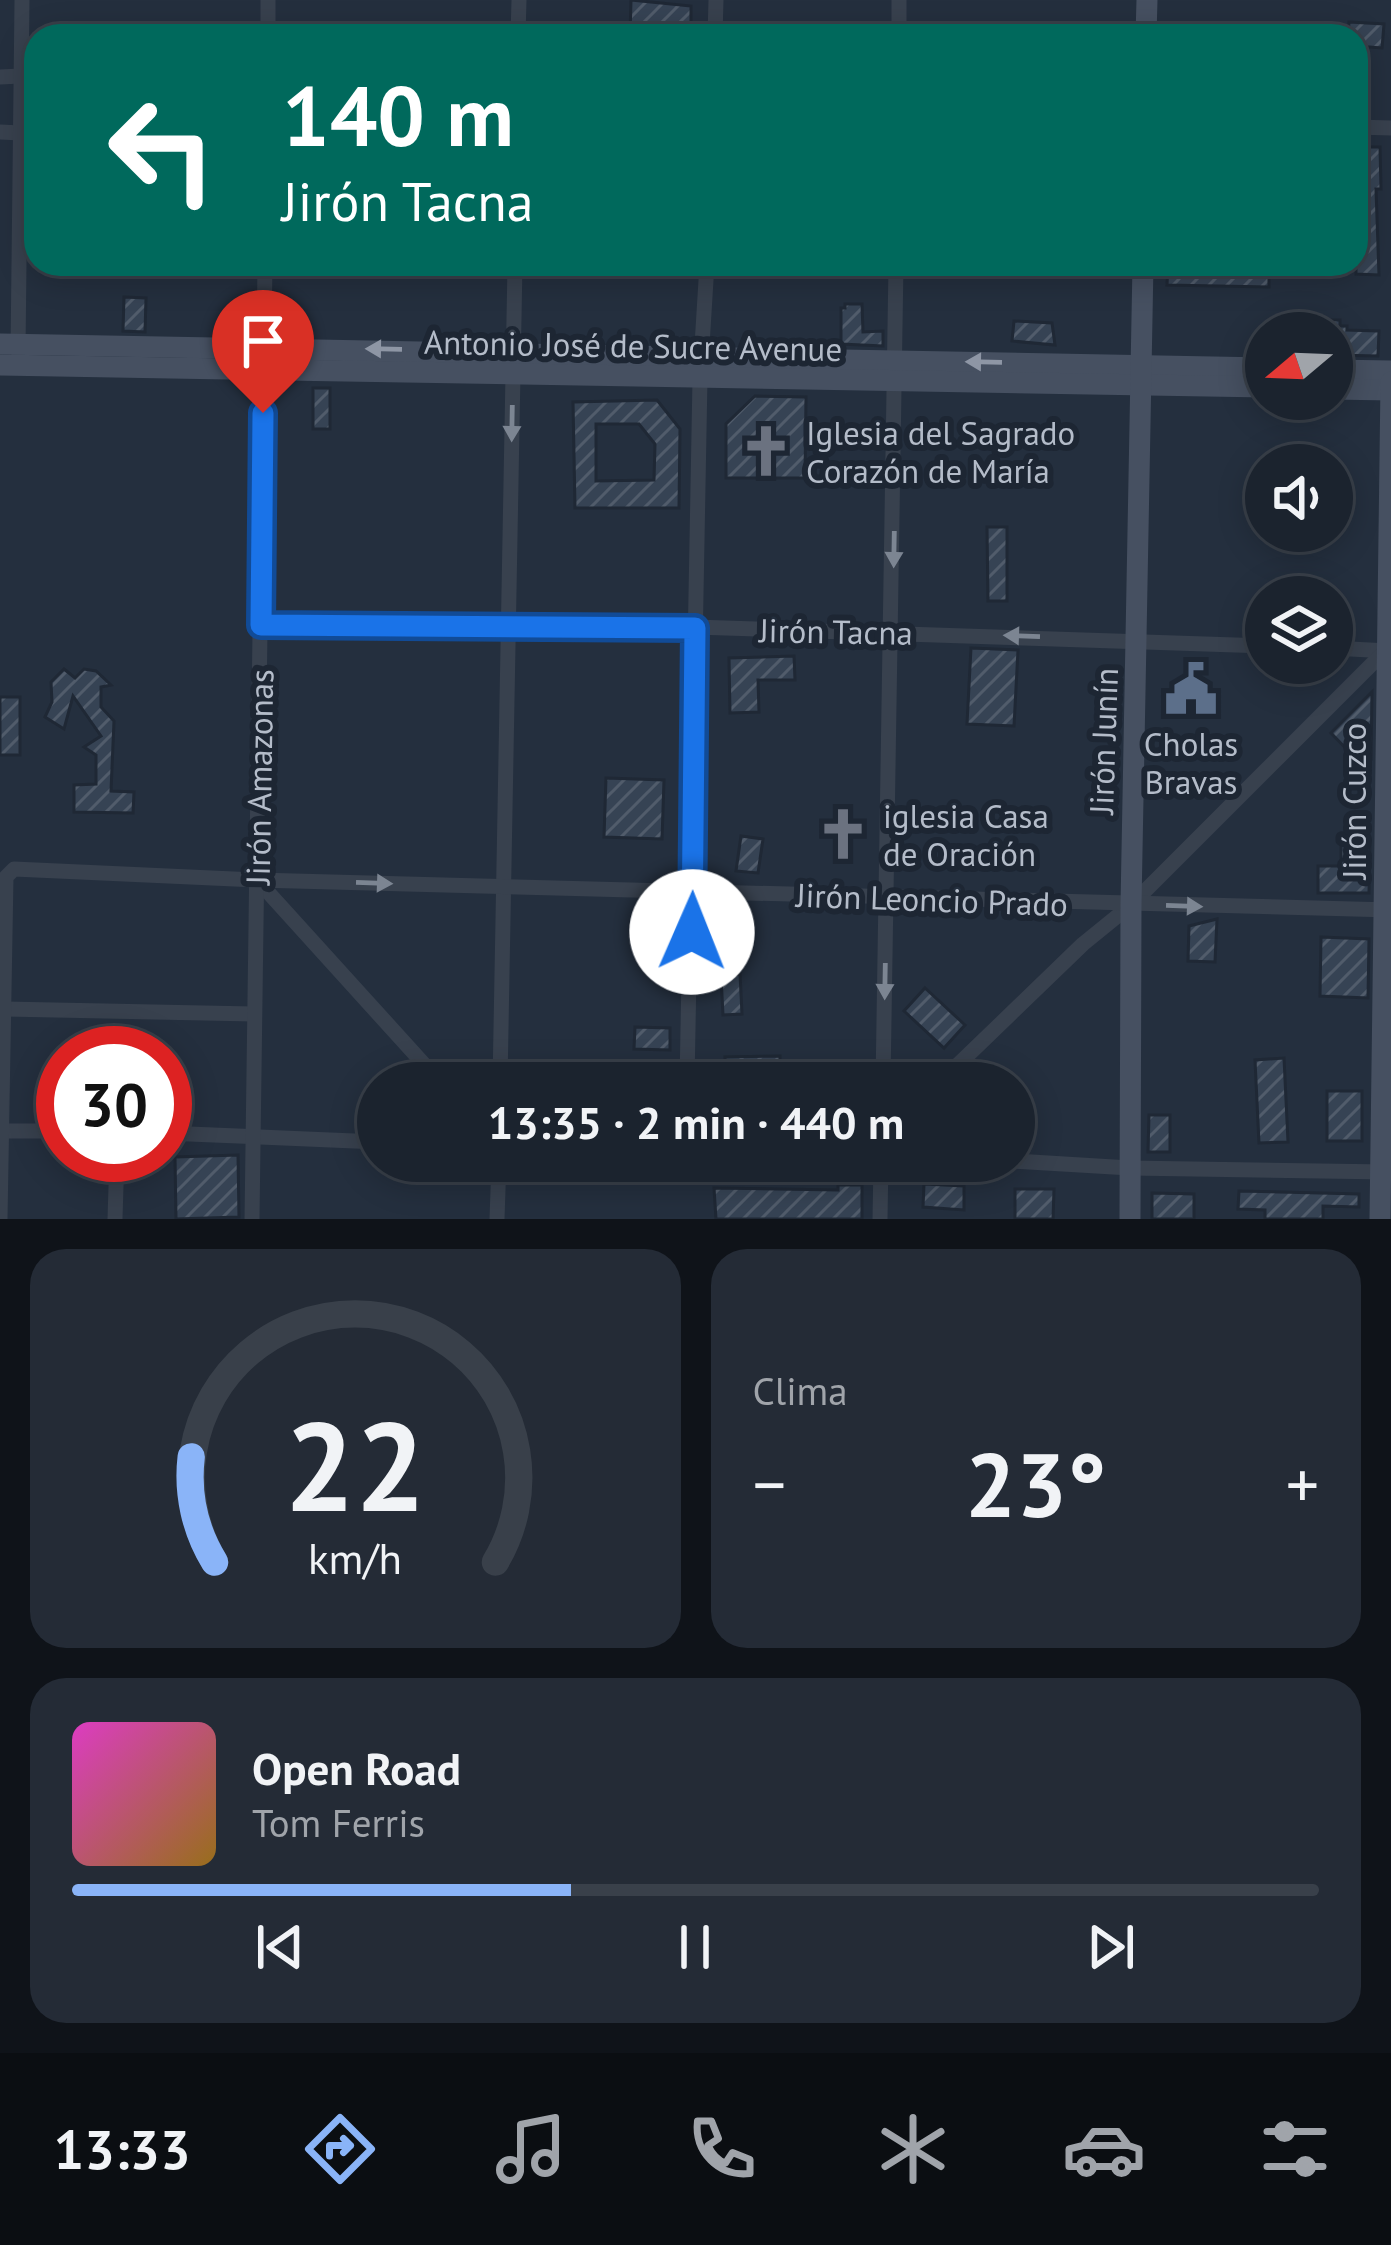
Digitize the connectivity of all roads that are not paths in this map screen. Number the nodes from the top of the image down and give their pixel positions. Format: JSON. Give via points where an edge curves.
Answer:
{"nodes":[{"id":1,"x":22,"y":0,"type":"edge"},
{"id":2,"x":21,"y":76,"type":"junction"},
{"id":3,"x":0,"y":77,"type":"edge"},
{"id":4,"x":24,"y":88,"type":"edge"},
{"id":5,"x":24,"y":121,"type":"edge"},
{"id":6,"x":0,"y":132,"type":"edge"},
{"id":7,"x":21,"y":133,"type":"junction"},
{"id":8,"x":265,"y":276,"type":"edge"},
{"id":9,"x":514,"y":276,"type":"edge"},
{"id":10,"x":706,"y":276,"type":"edge"},
{"id":11,"x":896,"y":276,"type":"edge"},
{"id":12,"x":1143,"y":276,"type":"edge"},
{"id":13,"x":264,"y":346,"type":"junction"},
{"id":14,"x":513,"y":352,"type":"junction"},
{"id":15,"x":9,"y":355,"type":"edge"},
{"id":16,"x":701,"y":367,"type":"junction"},
{"id":17,"x":1245,"y":369,"type":"edge"},
{"id":18,"x":896,"y":370,"type":"junction"},
{"id":19,"x":1353,"y":370,"type":"edge"},
{"id":20,"x":1391,"y":371,"type":"edge"},
{"id":21,"x":263,"y":372,"type":"junction"},
{"id":22,"x":1142,"y":374,"type":"junction"},
{"id":23,"x":512,"y":376,"type":"junction"},
{"id":24,"x":1245,"y":385,"type":"edge"},
{"id":25,"x":1391,"y":388,"type":"edge"},
{"id":26,"x":1353,"y":389,"type":"edge"},
{"id":27,"x":261,"y":625,"type":"junction"},
{"id":28,"x":508,"y":626,"type":"junction"},
{"id":29,"x":695,"y":628,"type":"junction"},
{"id":30,"x":893,"y":632,"type":"junction"},
{"id":31,"x":1138,"y":640,"type":"junction"},
{"id":32,"x":1245,"y":645,"type":"edge"},
{"id":33,"x":1353,"y":648,"type":"edge"},
{"id":34,"x":1389,"y":649,"type":"edge"},
{"id":35,"x":257,"y":880,"type":"junction"},
{"id":36,"x":504,"y":887,"type":"junction"},
{"id":37,"x":694,"y":892,"type":"junction"},
{"id":38,"x":886,"y":898,"type":"junction"},
{"id":39,"x":1131,"y":905,"type":"junction"},
{"id":40,"x":1389,"y":910,"type":"edge"},
{"id":41,"x":4,"y":1009,"type":"junction"},
{"id":42,"x":254,"y":1014,"type":"junction"},
{"id":43,"x":422,"y":1062,"type":"edge"},
{"id":44,"x":500,"y":1062,"type":"edge"},
{"id":45,"x":688,"y":1062,"type":"edge"},
{"id":46,"x":883,"y":1062,"type":"edge"},
{"id":47,"x":961,"y":1062,"type":"edge"},
{"id":48,"x":0,"y":1131,"type":"edge"},
{"id":49,"x":36,"y":1131,"type":"edge"},
{"id":50,"x":192,"y":1134,"type":"edge"},
{"id":51,"x":254,"y":1136,"type":"junction"},
{"id":52,"x":357,"y":1141,"type":"edge"},
{"id":53,"x":1035,"y":1162,"type":"edge"},
{"id":54,"x":1130,"y":1168,"type":"junction"},
{"id":55,"x":1386,"y":1172,"type":"edge"},
{"id":56,"x":117,"y":1182,"type":"edge"},
{"id":57,"x":498,"y":1182,"type":"edge"},
{"id":58,"x":881,"y":1182,"type":"edge"},
{"id":59,"x":0,"y":1219,"type":"edge"},
{"id":60,"x":116,"y":1219,"type":"edge"},
{"id":61,"x":251,"y":1219,"type":"edge"},
{"id":62,"x":497,"y":1219,"type":"edge"},
{"id":63,"x":880,"y":1219,"type":"edge"},
{"id":64,"x":1130,"y":1219,"type":"edge"},
{"id":65,"x":1380,"y":1219,"type":"edge"}],
"edges":[{"from":1,"to":2,"type":"street"},
{"from":2,"to":3,"type":"street"},
{"from":2,"to":4,"type":"street"},
{"from":5,"to":7,"type":"street"},
{"from":6,"to":7,"type":"street"},
{"from":7,"to":15,"type":"street"},
{"from":8,"to":13,"type":"street","name":"Jirón Amazonas"},
{"from":9,"to":14,"type":"street"},
{"from":10,"to":16,"type":"street"},
{"from":11,"to":18,"type":"street"},
{"from":12,"to":22,"type":"main road","name":"Jirón Junín"},
{"from":14,"to":13,"type":"main road","name":"Antonio José de Sucre Avenue","one_way":true},
{"from":13,"to":15,"type":"main road","name":"Antonio José de Sucre Avenue"},
{"from":13,"to":21,"type":"street","name":"Jirón Amazonas"},
{"from":14,"to":16,"type":"main road","name":"Antonio José de Sucre Avenue"},
{"from":14,"to":23,"type":"street"},
{"from":15,"to":21,"type":"main road","name":"Antonio José de Sucre Avenue"},
{"from":16,"to":18,"type":"main road","name":"Antonio José de Sucre Avenue"},
{"from":16,"to":23,"type":"main road","name":"Antonio José de Sucre Avenue"},
{"from":16,"to":29,"type":"street"},
{"from":17,"to":22,"type":"main road","name":"Antonio José de Sucre Avenue"},
{"from":18,"to":22,"type":"main road","name":"Antonio José de Sucre Avenue"},
{"from":18,"to":30,"type":"street","one_way":true},
{"from":19,"to":20,"type":"main road"},
{"from":21,"to":23,"type":"main road","name":"Antonio José de Sucre Avenue"},
{"from":21,"to":27,"type":"street","name":"Jirón Amazonas"},
{"from":22,"to":24,"type":"main road","name":"Antonio José de Sucre Avenue"},
{"from":22,"to":31,"type":"main road","name":"Jirón Junín"},
{"from":23,"to":28,"type":"street","one_way":true},
{"from":25,"to":26,"type":"main road"},
{"from":25,"to":34,"type":"main road","name":"Jirón Cuzco"},
{"from":27,"to":28,"type":"street","name":"Jirón Tacna"},
{"from":27,"to":35,"type":"street","name":"Jirón Amazonas"},
{"from":28,"to":29,"type":"street","name":"Jirón Tacna"},
{"from":28,"to":36,"type":"street"},
{"from":29,"to":30,"type":"street","name":"Jirón Tacna"},
{"from":29,"to":37,"type":"street"},
{"from":31,"to":30,"type":"street","name":"Jirón Tacna","one_way":true},
{"from":30,"to":38,"type":"street"},
{"from":31,"to":32,"type":"street","name":"Jirón Tacna"},
{"from":31,"to":39,"type":"main road","name":"Jirón Junín"},
{"from":33,"to":34,"type":"street"},
{"from":34,"to":39,"type":"street"},
{"from":34,"to":40,"type":"main road","name":"Jirón Cuzco"},
{"from":35,"to":36,"type":"street","name":"Jirón Leoncio Prado","one_way":true},
{"from":35,"to":41,"type":"street","name":"Jirón Leoncio Prado","via":[[9,872]]},
{"from":35,"to":42,"type":"street","name":"Jirón Amazonas"},
{"from":35,"to":43,"type":"street"},
{"from":36,"to":37,"type":"street","name":"Jirón Leoncio Prado"},
{"from":36,"to":44,"type":"street"},
{"from":37,"to":38,"type":"street","name":"Jirón Leoncio Prado"},
{"from":37,"to":45,"type":"street"},
{"from":38,"to":39,"type":"street","name":"Jirón Leoncio Prado"},
{"from":38,"to":46,"type":"street","one_way":true},
{"from":39,"to":40,"type":"street","name":"Jirón Leoncio Prado","one_way":true},
{"from":39,"to":47,"type":"street"},
{"from":39,"to":54,"type":"main road","name":"Jirón Junín"},
{"from":40,"to":55,"type":"main road","name":"Jirón Cuzco"},
{"from":41,"to":42,"type":"street"},
{"from":41,"to":48,"type":"street"},
{"from":42,"to":51,"type":"street","name":"Jirón Amazonas"},
{"from":48,"to":49,"type":"street"},
{"from":48,"to":59,"type":"street"},
{"from":50,"to":51,"type":"street"},
{"from":51,"to":52,"type":"street"},
{"from":51,"to":61,"type":"street","name":"Jirón Amazonas"},
{"from":53,"to":54,"type":"street"},
{"from":54,"to":55,"type":"street"},
{"from":54,"to":64,"type":"main road","name":"Jirón Junín"},
{"from":55,"to":65,"type":"main road","name":"Jirón Cuzco"},
{"from":56,"to":60,"type":"street"},
{"from":57,"to":62,"type":"street"},
{"from":58,"to":63,"type":"street"}]}
